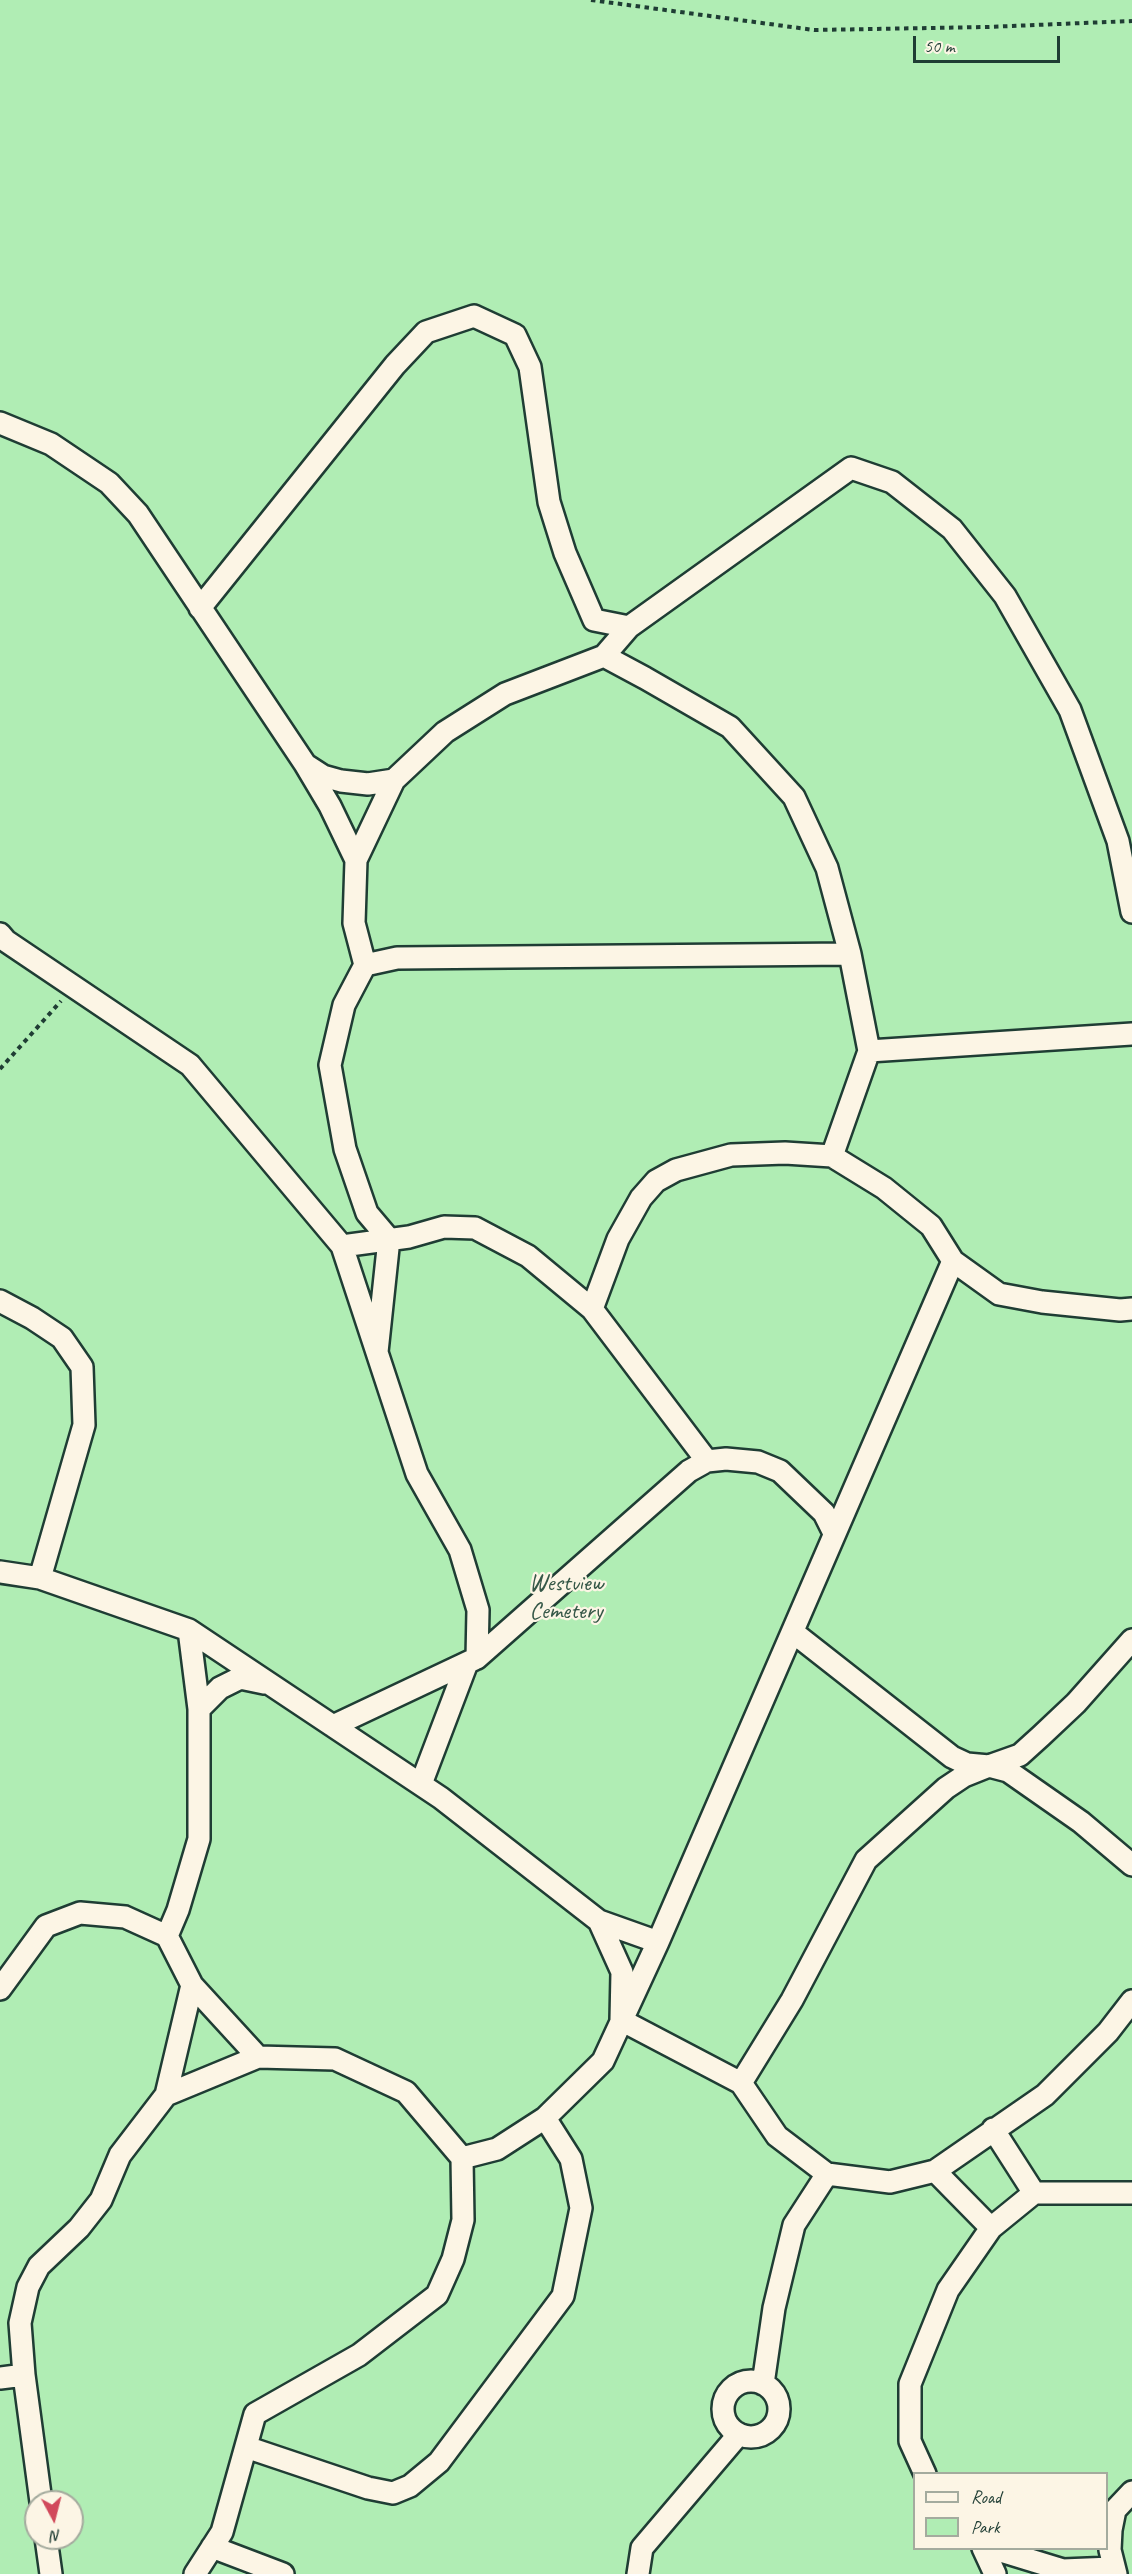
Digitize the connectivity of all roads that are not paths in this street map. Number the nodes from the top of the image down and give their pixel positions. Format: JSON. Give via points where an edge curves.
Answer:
{"nodes":[{"id":1,"x":0,"y":423,"type":"edge"},
{"id":2,"x":200,"y":608,"type":"junction"},
{"id":3,"x":629,"y":627,"type":"junction"},
{"id":4,"x":604,"y":656,"type":"junction"},
{"id":5,"x":305,"y":764,"type":"junction"},
{"id":6,"x":393,"y":780,"type":"junction"},
{"id":7,"x":356,"y":860,"type":"junction"},
{"id":8,"x":1132,"y":912,"type":"edge"},
{"id":9,"x":0,"y":934,"type":"edge"},
{"id":10,"x":850,"y":954,"type":"junction"},
{"id":11,"x":365,"y":965,"type":"junction"},
{"id":12,"x":1132,"y":1034,"type":"edge"},
{"id":13,"x":869,"y":1051,"type":"junction"},
{"id":14,"x":832,"y":1156,"type":"junction"},
{"id":15,"x":389,"y":1239,"type":"junction"},
{"id":16,"x":342,"y":1246,"type":"junction"},
{"id":17,"x":953,"y":1261,"type":"junction"},
{"id":18,"x":0,"y":1301,"type":"edge"},
{"id":19,"x":592,"y":1309,"type":"junction"},
{"id":20,"x":1132,"y":1309,"type":"edge"},
{"id":21,"x":377,"y":1352,"type":"junction"},
{"id":22,"x":707,"y":1461,"type":"junction"},
{"id":23,"x":834,"y":1533,"type":"junction"},
{"id":24,"x":0,"y":1572,"type":"edge"},
{"id":25,"x":40,"y":1578,"type":"junction"},
{"id":26,"x":189,"y":1630,"type":"junction"},
{"id":27,"x":794,"y":1633,"type":"junction"},
{"id":28,"x":1132,"y":1640,"type":"edge"},
{"id":29,"x":472,"y":1661,"type":"junction"},
{"id":30,"x":270,"y":1684,"type":"junction"},
{"id":31,"x":199,"y":1709,"type":"junction"},
{"id":32,"x":333,"y":1726,"type":"junction"},
{"id":33,"x":989,"y":1767,"type":"junction"},
{"id":34,"x":421,"y":1784,"type":"junction"},
{"id":35,"x":1132,"y":1864,"type":"edge"},
{"id":36,"x":599,"y":1921,"type":"junction"},
{"id":37,"x":167,"y":1936,"type":"junction"},
{"id":38,"x":658,"y":1942,"type":"junction"},
{"id":39,"x":192,"y":1985,"type":"junction"},
{"id":40,"x":0,"y":1989,"type":"edge"},
{"id":41,"x":1131,"y":2005,"type":"edge"},
{"id":42,"x":621,"y":2020,"type":"junction"},
{"id":43,"x":258,"y":2057,"type":"junction"},
{"id":44,"x":741,"y":2083,"type":"junction"},
{"id":45,"x":166,"y":2094,"type":"junction"},
{"id":46,"x":545,"y":2118,"type":"junction"},
{"id":47,"x":993,"y":2129,"type":"junction"},
{"id":48,"x":462,"y":2158,"type":"junction"},
{"id":49,"x":935,"y":2171,"type":"junction"},
{"id":50,"x":827,"y":2174,"type":"junction"},
{"id":51,"x":1034,"y":2193,"type":"junction"},
{"id":52,"x":1132,"y":2193,"type":"edge"},
{"id":53,"x":991,"y":2228,"type":"junction"},
{"id":54,"x":24,"y":2375,"type":"junction"},
{"id":55,"x":0,"y":2378,"type":"edge"},
{"id":56,"x":763,"y":2384,"type":"junction"},
{"id":57,"x":740,"y":2434,"type":"junction"},
{"id":58,"x":246,"y":2447,"type":"junction"},
{"id":59,"x":925,"y":2472,"type":"edge"},
{"id":60,"x":39,"y":2490,"type":"edge"},
{"id":61,"x":1132,"y":2492,"type":"edge"},
{"id":62,"x":212,"y":2547,"type":"junction"},
{"id":63,"x":48,"y":2550,"type":"edge"},
{"id":64,"x":984,"y":2550,"type":"edge"},
{"id":65,"x":997,"y":2550,"type":"edge"},
{"id":66,"x":1114,"y":2571,"type":"edge"},
{"id":67,"x":1061,"y":2572,"type":"edge"},
{"id":68,"x":51,"y":2574,"type":"edge"},
{"id":69,"x":195,"y":2574,"type":"edge"},
{"id":70,"x":283,"y":2574,"type":"edge"},
{"id":71,"x":638,"y":2574,"type":"edge"},
{"id":72,"x":995,"y":2574,"type":"edge"}],
"edges":[{"from":1,"to":2,"type":"lane","via":[[51,444],[109,483],[138,514]]},
{"from":2,"to":3,"type":"lane","via":[[395,364],[426,332],[474,316],[515,335],[530,367],[549,502],[565,553],[594,620]]},
{"from":2,"to":5,"type":"lane"},
{"from":3,"to":4,"type":"lane"},
{"from":3,"to":8,"type":"lane","via":[[851,468],[892,482],[952,529],[1005,596],[1070,710],[1118,841]]},
{"from":4,"to":6,"type":"lane","via":[[505,693],[445,732]]},
{"from":4,"to":10,"type":"lane","via":[[730,727],[794,797],[827,868]]},
{"from":5,"to":6,"type":"lane","via":[[340,781],[368,784]]},
{"from":5,"to":7,"type":"lane"},
{"from":6,"to":7,"type":"lane"},
{"from":7,"to":11,"type":"lane","via":[[354,923]]},
{"from":9,"to":16,"type":"lane","via":[[190,1065]]},
{"from":10,"to":11,"type":"lane","via":[[397,958]]},
{"from":10,"to":13,"type":"lane"},
{"from":11,"to":15,"type":"lane","via":[[344,1005],[330,1065],[345,1149],[367,1213]]},
{"from":12,"to":13,"type":"lane"},
{"from":13,"to":14,"type":"lane"},
{"from":14,"to":17,"type":"lane","via":[[884,1188],[931,1226]]},
{"from":14,"to":19,"type":"lane","via":[[731,1155],[676,1170],[656,1181],[641,1198],[618,1239]]},
{"from":15,"to":16,"type":"lane"},
{"from":15,"to":19,"type":"lane","via":[[444,1227],[476,1228],[528,1256]]},
{"from":15,"to":21,"type":"lane"},
{"from":16,"to":21,"type":"lane"},
{"from":17,"to":20,"type":"lane","via":[[999,1294],[1042,1302]]},
{"from":17,"to":23,"type":"lane"},
{"from":18,"to":25,"type":"lane","via":[[62,1338],[82,1367],[84,1425]]},
{"from":19,"to":22,"type":"lane"},
{"from":21,"to":29,"type":"lane","via":[[417,1474],[460,1550],[478,1610]]},
{"from":22,"to":23,"type":"lane","via":[[758,1462],[780,1471],[824,1513]]},
{"from":22,"to":29,"type":"lane","via":[[689,1471]]},
{"from":23,"to":27,"type":"lane"},
{"from":24,"to":25,"type":"lane"},
{"from":25,"to":26,"type":"lane"},
{"from":26,"to":30,"type":"lane"},
{"from":26,"to":31,"type":"lane"},
{"from":27,"to":33,"type":"lane","via":[[952,1757]]},
{"from":27,"to":38,"type":"lane"},
{"from":28,"to":33,"type":"lane","via":[[1041,1737],[1020,1755]]},
{"from":29,"to":32,"type":"lane"},
{"from":29,"to":34,"type":"lane"},
{"from":30,"to":31,"type":"lane","via":[[240,1678],[220,1688]]},
{"from":30,"to":32,"type":"lane"},
{"from":31,"to":37,"type":"lane","via":[[199,1839]]},
{"from":32,"to":34,"type":"lane"},
{"from":33,"to":35,"type":"lane","via":[[1021,1778]]},
{"from":33,"to":44,"type":"lane","via":[[946,1788],[866,1860],[792,2000]]},
{"from":34,"to":36,"type":"lane"},
{"from":36,"to":38,"type":"lane"},
{"from":36,"to":42,"type":"lane","via":[[622,1972]]},
{"from":37,"to":39,"type":"lane"},
{"from":37,"to":40,"type":"lane","via":[[125,1917],[80,1913],[46,1926]]},
{"from":38,"to":42,"type":"lane"},
{"from":39,"to":43,"type":"lane"},
{"from":39,"to":45,"type":"lane"},
{"from":41,"to":47,"type":"lane","via":[[1045,2095]]},
{"from":42,"to":44,"type":"lane"},
{"from":42,"to":46,"type":"lane","via":[[603,2061]]},
{"from":43,"to":45,"type":"lane"},
{"from":43,"to":48,"type":"lane","via":[[335,2059],[406,2092]]},
{"from":44,"to":50,"type":"lane","via":[[777,2136]]},
{"from":45,"to":54,"type":"lane","via":[[120,2155],[101,2200],[79,2228],[39,2266],[28,2287],[20,2323]]},
{"from":46,"to":48,"type":"lane","via":[[497,2149]]},
{"from":46,"to":58,"type":"lane","via":[[571,2159],[581,2208],[563,2296],[439,2462],[410,2486],[393,2493]]},
{"from":47,"to":49,"type":"lane"},
{"from":47,"to":51,"type":"lane"},
{"from":48,"to":58,"type":"lane","via":[[463,2220],[453,2259],[437,2295],[359,2355],[255,2414]]},
{"from":49,"to":50,"type":"lane","via":[[890,2181]]},
{"from":49,"to":53,"type":"lane"},
{"from":50,"to":56,"type":"lane","via":[[794,2225],[774,2308]]},
{"from":51,"to":52,"type":"lane"},
{"from":51,"to":53,"type":"lane"},
{"from":53,"to":59,"type":"lane","via":[[948,2290],[910,2384],[910,2441]]},
{"from":54,"to":55,"type":"lane"},
{"from":54,"to":60,"type":"lane"},
{"from":56,"to":57,"type":"lane","via":[[778,2401],[777,2418],[772,2427],[758,2436]]},
{"from":56,"to":57,"type":"lane","via":[[741,2383],[727,2395],[723,2413],[732,2429]]},
{"from":57,"to":71,"type":"lane","via":[[642,2548]]},
{"from":58,"to":62,"type":"lane","via":[[222,2532]]},
{"from":61,"to":66,"type":"lane","via":[[1115,2510],[1111,2530]]},
{"from":62,"to":69,"type":"lane"},
{"from":62,"to":70,"type":"lane"},
{"from":63,"to":68,"type":"lane"},
{"from":64,"to":72,"type":"lane"},
{"from":65,"to":67,"type":"lane"},
{"from":66,"to":67,"type":"lane"}]}
